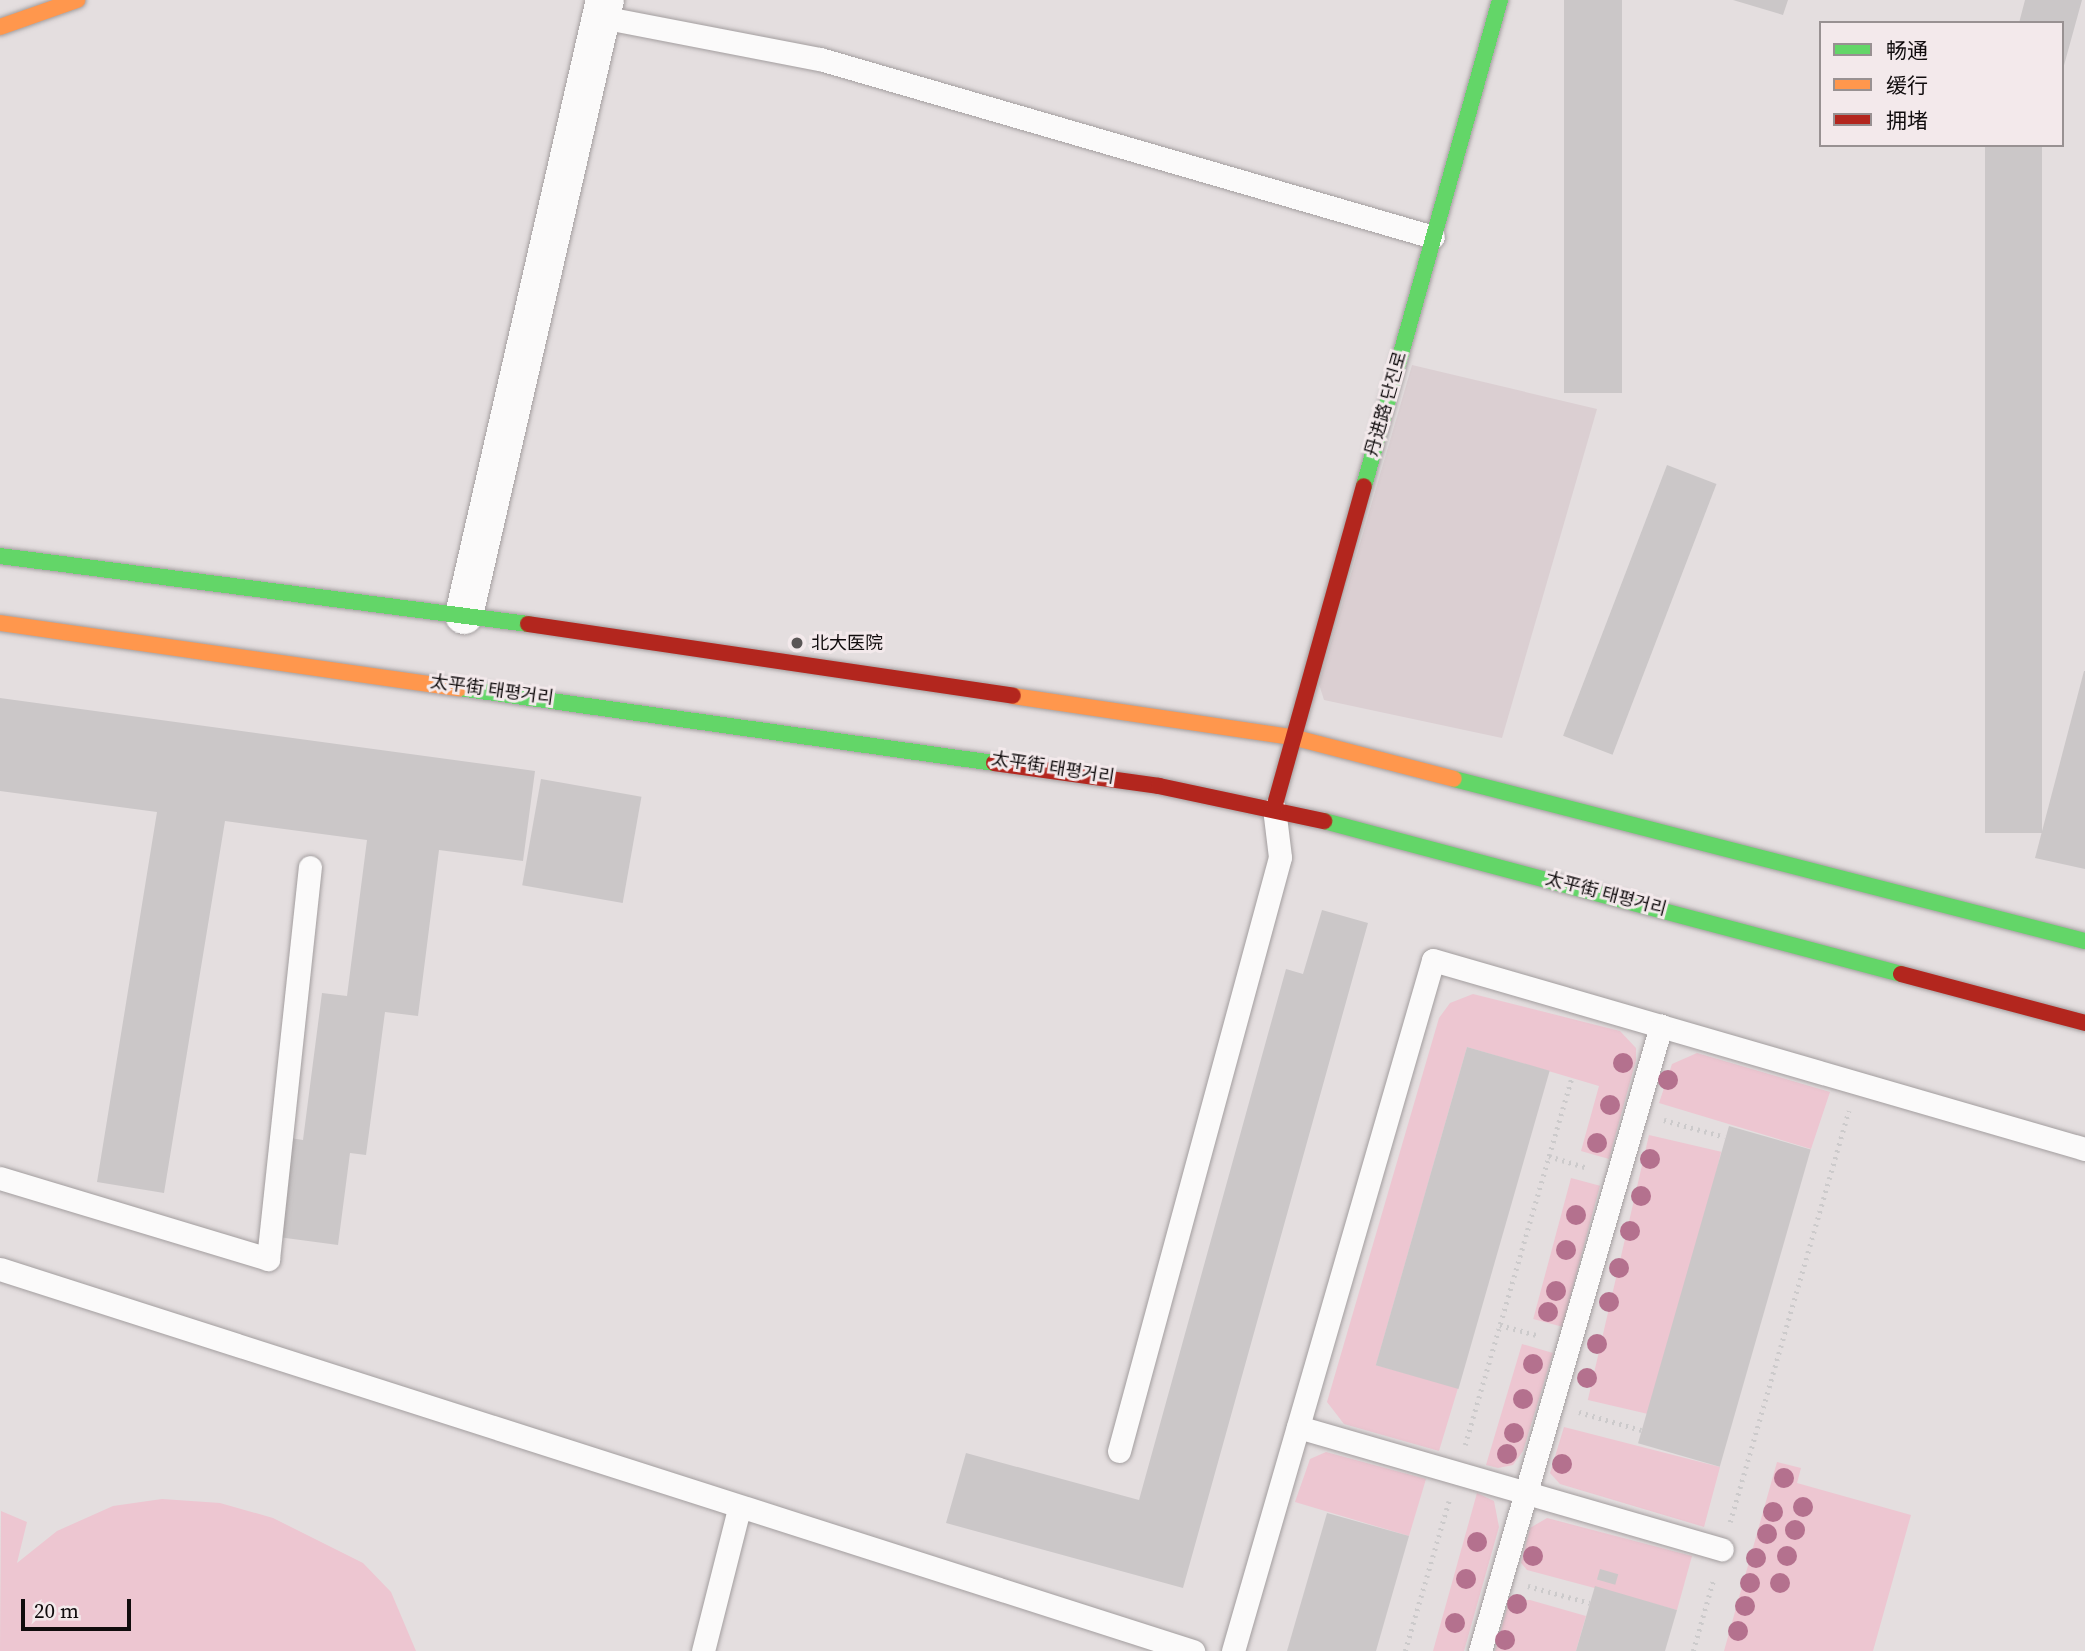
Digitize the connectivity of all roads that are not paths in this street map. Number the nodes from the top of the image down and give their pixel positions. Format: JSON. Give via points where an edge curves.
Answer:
{"nodes":[{"id":1,"x":77,"y":0,"type":"edge"},
{"id":2,"x":1500,"y":0,"type":"edge"},
{"id":3,"x":603,"y":8,"type":"edge"},
{"id":4,"x":0,"y":27,"type":"edge"},
{"id":5,"x":1433,"y":237,"type":"junction"},
{"id":6,"x":0,"y":556,"type":"edge"},
{"id":7,"x":464,"y":615,"type":"junction"},
{"id":8,"x":0,"y":623,"type":"edge"},
{"id":9,"x":1292,"y":737,"type":"junction"},
{"id":10,"x":1274,"y":808,"type":"junction"},
{"id":11,"x":310,"y":867,"type":"dead end"},
{"id":12,"x":2085,"y":941,"type":"edge"},
{"id":13,"x":2085,"y":1023,"type":"edge"},
{"id":14,"x":1661,"y":1026,"type":"junction"},
{"id":15,"x":2085,"y":1149,"type":"edge"},
{"id":16,"x":0,"y":1178,"type":"edge"},
{"id":17,"x":0,"y":1269,"type":"edge"},
{"id":18,"x":1298,"y":1427,"type":"junction"},
{"id":19,"x":1119,"y":1451,"type":"dead end"},
{"id":20,"x":1526,"y":1492,"type":"junction"},
{"id":21,"x":739,"y":1509,"type":"junction"},
{"id":22,"x":1722,"y":1549,"type":"road end"},
{"id":23,"x":704,"y":1651,"type":"edge"},
{"id":24,"x":1193,"y":1651,"type":"edge"},
{"id":25,"x":1233,"y":1651,"type":"edge"},
{"id":26,"x":1480,"y":1651,"type":"edge"}],
"edges":[{"from":1,"to":4,"type":"main road"},
{"from":2,"to":5,"type":"main road","name":"丹进路 단진로"},
{"from":3,"to":5,"type":"lane","via":[[896,79]]},
{"from":3,"to":7,"type":"street"},
{"from":5,"to":9,"type":"main road","name":"丹进路 단진로"},
{"from":6,"to":7,"type":"main road"},
{"from":7,"to":9,"type":"main road"},
{"from":8,"to":10,"type":"main road","name":"太平街 태평거리","via":[[1052,768]]},
{"from":9,"to":10,"type":"main road","name":"丹进路 단진로"},
{"from":9,"to":12,"type":"main road"},
{"from":10,"to":13,"type":"main road","name":"太平街 태평거리"},
{"from":10,"to":19,"type":"lane","via":[[1280,857]]},
{"from":11,"to":16,"type":"lane","via":[[268,1259]]},
{"from":14,"to":15,"type":"lane"},
{"from":14,"to":18,"type":"lane","via":[[1433,960]]},
{"from":14,"to":20,"type":"lane"},
{"from":17,"to":21,"type":"lane"},
{"from":18,"to":20,"type":"lane"},
{"from":18,"to":25,"type":"lane"},
{"from":20,"to":22,"type":"lane"},
{"from":20,"to":26,"type":"lane"},
{"from":21,"to":23,"type":"lane"},
{"from":21,"to":24,"type":"lane"}]}
